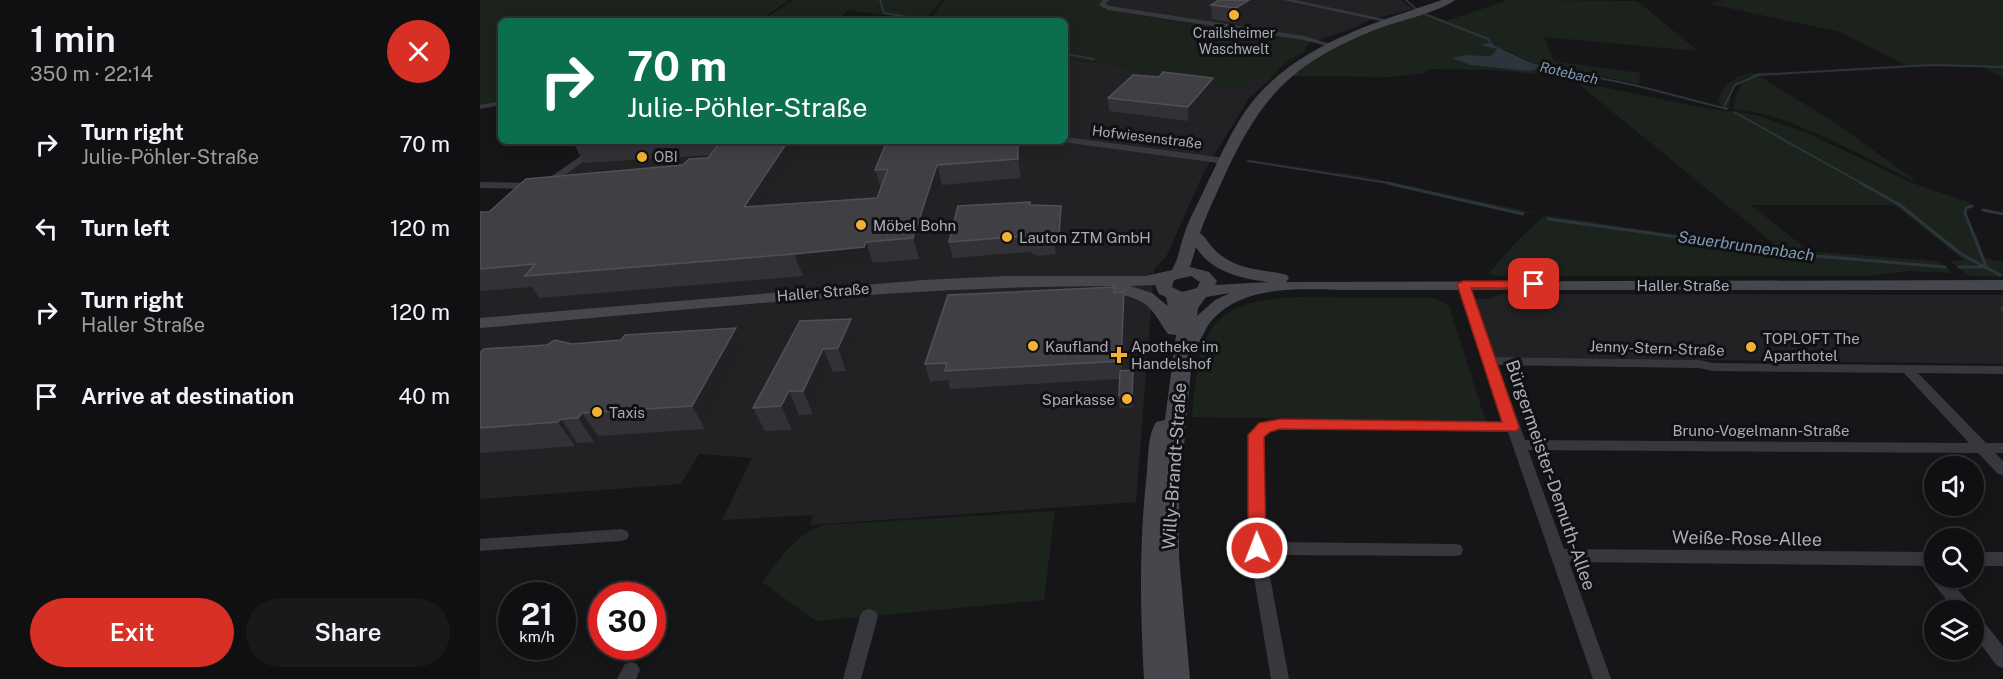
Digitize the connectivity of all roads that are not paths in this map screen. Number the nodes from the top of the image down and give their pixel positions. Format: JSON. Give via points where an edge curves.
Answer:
{"nodes":[{"id":1,"x":1106,"y":0,"type":"edge"},
{"id":2,"x":1286,"y":0,"type":"edge"},
{"id":3,"x":1451,"y":0,"type":"edge"},
{"id":4,"x":1390,"y":21,"type":"junction"},
{"id":5,"x":1331,"y":45,"type":"junction"},
{"id":6,"x":498,"y":104,"type":"edge"},
{"id":7,"x":480,"y":107,"type":"edge"},
{"id":8,"x":1068,"y":140,"type":"edge"},
{"id":9,"x":604,"y":144,"type":"edge"},
{"id":10,"x":1225,"y":161,"type":"junction"},
{"id":11,"x":480,"y":185,"type":"edge"},
{"id":12,"x":544,"y":186,"type":"junction"},
{"id":13,"x":526,"y":198,"type":"edge"},
{"id":14,"x":1201,"y":216,"type":"junction"},
{"id":15,"x":1200,"y":238,"type":"junction"},
{"id":16,"x":1171,"y":284,"type":"junction"},
{"id":17,"x":1202,"y":284,"type":"junction"},
{"id":18,"x":1333,"y":284,"type":"junction"},
{"id":19,"x":1463,"y":284,"type":"junction"},
{"id":20,"x":1363,"y":285,"type":"junction"},
{"id":21,"x":2003,"y":285,"type":"edge"},
{"id":22,"x":1116,"y":287,"type":"junction"},
{"id":23,"x":1272,"y":288,"type":"junction"},
{"id":24,"x":480,"y":324,"type":"edge"},
{"id":25,"x":1175,"y":332,"type":"junction"},
{"id":26,"x":1184,"y":361,"type":"junction"},
{"id":27,"x":1490,"y":361,"type":"junction"},
{"id":28,"x":1907,"y":369,"type":"junction"},
{"id":29,"x":2003,"y":370,"type":"edge"},
{"id":30,"x":1511,"y":427,"type":"junction"},
{"id":31,"x":1519,"y":445,"type":"junction"},
{"id":32,"x":1983,"y":448,"type":"junction"},
{"id":33,"x":2003,"y":448,"type":"edge"},
{"id":34,"x":2003,"y":470,"type":"edge"},
{"id":35,"x":621,"y":535,"type":"dead end"},
{"id":36,"x":480,"y":545,"type":"edge"},
{"id":37,"x":1257,"y":548,"type":"junction"},
{"id":38,"x":1455,"y":550,"type":"dead end"},
{"id":39,"x":1559,"y":555,"type":"junction"},
{"id":40,"x":1924,"y":559,"type":"edge"},
{"id":41,"x":1984,"y":559,"type":"edge"},
{"id":42,"x":2003,"y":559,"type":"edge"},
{"id":43,"x":1947,"y":588,"type":"edge"},
{"id":44,"x":1957,"y":600,"type":"edge"},
{"id":45,"x":869,"y":616,"type":"dead end"},
{"id":46,"x":1984,"y":635,"type":"edge"},
{"id":47,"x":2003,"y":660,"type":"edge"},
{"id":48,"x":852,"y":679,"type":"edge"},
{"id":49,"x":1158,"y":679,"type":"edge"},
{"id":50,"x":1176,"y":679,"type":"edge"},
{"id":51,"x":1280,"y":679,"type":"edge"},
{"id":52,"x":1602,"y":679,"type":"edge"}],
"edges":[{"from":1,"to":5,"type":"street","via":[[1102,5],[1108,8]]},
{"from":2,"to":4,"type":"street"},
{"from":3,"to":4,"type":"main road"},
{"from":4,"to":5,"type":"main road"},
{"from":5,"to":10,"type":"main road","via":[[1302,62],[1262,99]]},
{"from":6,"to":7,"type":"street"},
{"from":8,"to":10,"type":"street","name":"Hofwiesenstraße"},
{"from":9,"to":12,"type":"street"},
{"from":10,"to":14,"type":"main road"},
{"from":11,"to":12,"type":"street"},
{"from":12,"to":13,"type":"street"},
{"from":14,"to":15,"type":"main road"},
{"from":14,"to":16,"type":"main road"},
{"from":15,"to":17,"type":"main road","via":[[1195,261]]},
{"from":15,"to":18,"type":"main road","via":[[1208,253],[1237,270]]},
{"from":16,"to":17,"type":"main road"},
{"from":16,"to":17,"type":"main road"},
{"from":16,"to":22,"type":"main road","name":"Haller Straße"},
{"from":16,"to":24,"type":"main road","name":"Haller Straße","via":[[1006,281],[924,285]]},
{"from":16,"to":25,"type":"main road","name":"Willy-Brandt-Straße","via":[[1177,302]]},
{"from":17,"to":18,"type":"main road","name":"Haller Straße"},
{"from":17,"to":23,"type":"main road","name":"Haller Straße"},
{"from":17,"to":26,"type":"main road","name":"Willy-Brandt-Straße","via":[[1189,308]]},
{"from":18,"to":20,"type":"main road","name":"Haller Straße"},
{"from":19,"to":20,"type":"main road","name":"Haller Straße"},
{"from":19,"to":21,"type":"main road","name":"Haller Straße"},
{"from":19,"to":27,"type":"street","name":"Bürgermeister-Demuth-Allee"},
{"from":20,"to":23,"type":"main road","name":"Haller Straße"},
{"from":22,"to":24,"type":"main road","name":"Haller Straße","via":[[950,289]]},
{"from":22,"to":25,"type":"main road","name":"Haller Straße","via":[[1156,302],[1168,314]]},
{"from":23,"to":26,"type":"main road","via":[[1234,297],[1209,312],[1195,330]]},
{"from":25,"to":49,"type":"main road","name":"Willy-Brandt-Straße","via":[[1154,488],[1151,551]]},
{"from":26,"to":50,"type":"main road","name":"Willy-Brandt-Straße","via":[[1176,405],[1168,512],[1167,557]]},
{"from":27,"to":28,"type":"street","name":"Jenny-Stern-Straße"},
{"from":27,"to":30,"type":"street","name":"Bürgermeister-Demuth-Allee"},
{"from":28,"to":29,"type":"street","name":"Jenny-Stern-Straße"},
{"from":28,"to":32,"type":"street"},
{"from":30,"to":31,"type":"street","name":"Bürgermeister-Demuth-Allee"},
{"from":30,"to":37,"type":"street","via":[[1265,427],[1256,435]]},
{"from":31,"to":32,"type":"street","name":"Bruno-Vogelmann-Straße"},
{"from":31,"to":39,"type":"street","name":"Bürgermeister-Demuth-Allee"},
{"from":32,"to":33,"type":"street","name":"Bruno-Vogelmann-Straße"},
{"from":32,"to":34,"type":"street"},
{"from":35,"to":36,"type":"street"},
{"from":37,"to":38,"type":"street"},
{"from":37,"to":51,"type":"street"},
{"from":39,"to":40,"type":"street","name":"Weiße-Rose-Allee"},
{"from":39,"to":52,"type":"street","name":"Bürgermeister-Demuth-Allee"},
{"from":41,"to":42,"type":"street"},
{"from":43,"to":44,"type":"street"},
{"from":45,"to":48,"type":"street"},
{"from":46,"to":47,"type":"street"}]}
